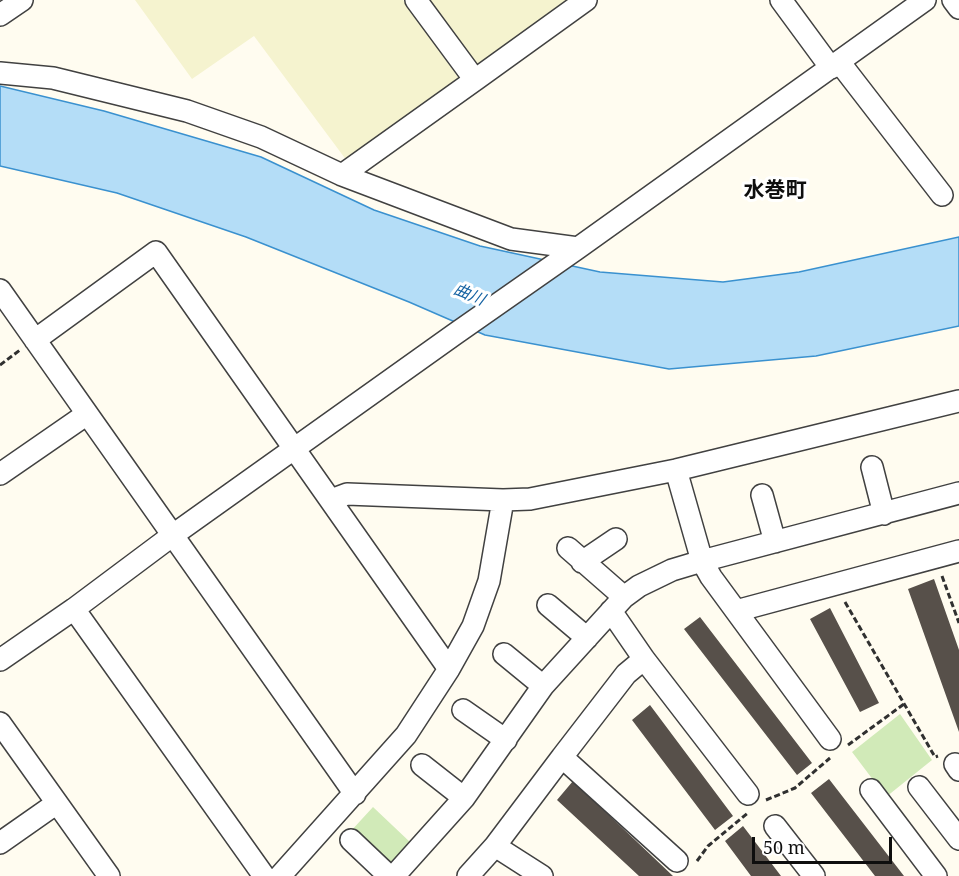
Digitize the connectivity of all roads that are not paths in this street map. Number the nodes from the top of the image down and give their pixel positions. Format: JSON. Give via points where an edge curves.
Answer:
{"nodes":[{"id":1,"x":21,"y":0,"type":"edge"},
{"id":2,"x":416,"y":0,"type":"edge"},
{"id":3,"x":586,"y":0,"type":"edge"},
{"id":4,"x":781,"y":0,"type":"edge"},
{"id":5,"x":926,"y":0,"type":"edge"},
{"id":6,"x":953,"y":0,"type":"edge"},
{"id":7,"x":959,"y":8,"type":"edge"},
{"id":8,"x":0,"y":15,"type":"edge"},
{"id":9,"x":835,"y":65,"type":"junction"},
{"id":10,"x":0,"y":73,"type":"edge"},
{"id":11,"x":475,"y":81,"type":"junction"},
{"id":12,"x":342,"y":175,"type":"junction"},
{"id":13,"x":942,"y":195,"type":"dead end"},
{"id":14,"x":572,"y":253,"type":"junction"},
{"id":15,"x":0,"y":290,"type":"edge"},
{"id":16,"x":35,"y":340,"type":"junction"},
{"id":17,"x":959,"y":401,"type":"edge"},
{"id":18,"x":87,"y":414,"type":"junction"},
{"id":19,"x":295,"y":449,"type":"junction"},
{"id":20,"x":872,"y":466,"type":"dead end"},
{"id":21,"x":676,"y":470,"type":"junction"},
{"id":22,"x":0,"y":474,"type":"edge"},
{"id":23,"x":959,"y":494,"type":"edge"},
{"id":24,"x":762,"y":495,"type":"dead end"},
{"id":25,"x":331,"y":500,"type":"junction"},
{"id":26,"x":503,"y":500,"type":"junction"},
{"id":27,"x":884,"y":514,"type":"junction"},
{"id":28,"x":173,"y":536,"type":"junction"},
{"id":29,"x":616,"y":539,"type":"dead end"},
{"id":30,"x":775,"y":542,"type":"junction"},
{"id":31,"x":959,"y":551,"type":"edge"},
{"id":32,"x":702,"y":561,"type":"junction"},
{"id":33,"x":618,"y":604,"type":"junction"},
{"id":34,"x":548,"y":605,"type":"dead end"},
{"id":35,"x":74,"y":609,"type":"junction"},
{"id":36,"x":736,"y":611,"type":"junction"},
{"id":37,"x":587,"y":638,"type":"junction"},
{"id":38,"x":504,"y":654,"type":"dead end"},
{"id":39,"x":644,"y":658,"type":"junction"},
{"id":40,"x":0,"y":660,"type":"edge"},
{"id":41,"x":449,"y":669,"type":"junction"},
{"id":42,"x":543,"y":686,"type":"junction"},
{"id":43,"x":463,"y":710,"type":"dead end"},
{"id":44,"x":0,"y":723,"type":"edge"},
{"id":45,"x":506,"y":740,"type":"junction"},
{"id":46,"x":838,"y":746,"type":"road end"},
{"id":47,"x":562,"y":757,"type":"junction"},
{"id":48,"x":422,"y":765,"type":"dead end"},
{"id":49,"x":919,"y":787,"type":"dead end"},
{"id":50,"x":871,"y":790,"type":"dead end"},
{"id":51,"x":355,"y":794,"type":"junction"},
{"id":52,"x":464,"y":798,"type":"junction"},
{"id":53,"x":754,"y":801,"type":"road end"},
{"id":54,"x":57,"y":803,"type":"junction"},
{"id":55,"x":775,"y":826,"type":"dead end"},
{"id":56,"x":959,"y":838,"type":"edge"},
{"id":57,"x":351,"y":840,"type":"dead end"},
{"id":58,"x":0,"y":843,"type":"edge"},
{"id":59,"x":495,"y":846,"type":"junction"},
{"id":60,"x":684,"y":865,"type":"road end"},
{"id":61,"x":109,"y":876,"type":"edge"},
{"id":62,"x":264,"y":876,"type":"edge"},
{"id":63,"x":280,"y":876,"type":"edge"},
{"id":64,"x":389,"y":876,"type":"edge"},
{"id":65,"x":394,"y":876,"type":"edge"},
{"id":66,"x":468,"y":876,"type":"edge"},
{"id":67,"x":542,"y":876,"type":"edge"},
{"id":68,"x":814,"y":876,"type":"edge"},
{"id":69,"x":936,"y":876,"type":"edge"}],
"edges":[{"from":1,"to":8,"type":"street"},
{"from":2,"to":11,"type":"street"},
{"from":3,"to":11,"type":"street"},
{"from":4,"to":9,"type":"street"},
{"from":5,"to":9,"type":"street"},
{"from":6,"to":7,"type":"street"},
{"from":9,"to":13,"type":"street"},
{"from":9,"to":14,"type":"street"},
{"from":10,"to":12,"type":"street","via":[[53,78],[187,111],[261,137]]},
{"from":11,"to":12,"type":"street"},
{"from":12,"to":14,"type":"street","via":[[511,239]]},
{"from":14,"to":19,"type":"street"},
{"from":15,"to":16,"type":"street"},
{"from":16,"to":18,"type":"street"},
{"from":16,"to":19,"type":"street","via":[[156,252]]},
{"from":17,"to":21,"type":"street"},
{"from":18,"to":22,"type":"street"},
{"from":18,"to":28,"type":"street"},
{"from":19,"to":25,"type":"street"},
{"from":19,"to":28,"type":"street"},
{"from":20,"to":27,"type":"street"},
{"from":21,"to":26,"type":"street","via":[[530,499]]},
{"from":21,"to":32,"type":"street"},
{"from":23,"to":27,"type":"street"},
{"from":24,"to":30,"type":"street"},
{"from":25,"to":26,"type":"street","via":[[347,494]]},
{"from":25,"to":41,"type":"street"},
{"from":26,"to":41,"type":"street","via":[[489,581],[473,626]]},
{"from":27,"to":30,"type":"street"},
{"from":28,"to":35,"type":"street"},
{"from":28,"to":51,"type":"street"},
{"from":29,"to":33,"type":"street","via":[[575,555]]},
{"from":30,"to":32,"type":"street"},
{"from":31,"to":36,"type":"street"},
{"from":32,"to":33,"type":"street","via":[[639,586]]},
{"from":32,"to":36,"type":"street"},
{"from":33,"to":37,"type":"street"},
{"from":33,"to":39,"type":"street"},
{"from":34,"to":37,"type":"street"},
{"from":35,"to":40,"type":"street"},
{"from":35,"to":62,"type":"street"},
{"from":36,"to":46,"type":"street"},
{"from":37,"to":42,"type":"street"},
{"from":38,"to":42,"type":"street"},
{"from":39,"to":47,"type":"street","via":[[626,674]]},
{"from":39,"to":53,"type":"street"},
{"from":41,"to":51,"type":"street","via":[[406,735]]},
{"from":42,"to":45,"type":"street"},
{"from":43,"to":45,"type":"street"},
{"from":44,"to":54,"type":"street"},
{"from":45,"to":52,"type":"street"},
{"from":47,"to":59,"type":"street"},
{"from":47,"to":60,"type":"street"},
{"from":48,"to":52,"type":"street"},
{"from":49,"to":56,"type":"street"},
{"from":50,"to":69,"type":"street"},
{"from":51,"to":63,"type":"street"},
{"from":52,"to":65,"type":"street"},
{"from":54,"to":58,"type":"street"},
{"from":54,"to":61,"type":"street"},
{"from":55,"to":68,"type":"street"},
{"from":57,"to":64,"type":"street"},
{"from":59,"to":66,"type":"street"},
{"from":59,"to":67,"type":"street"}]}
